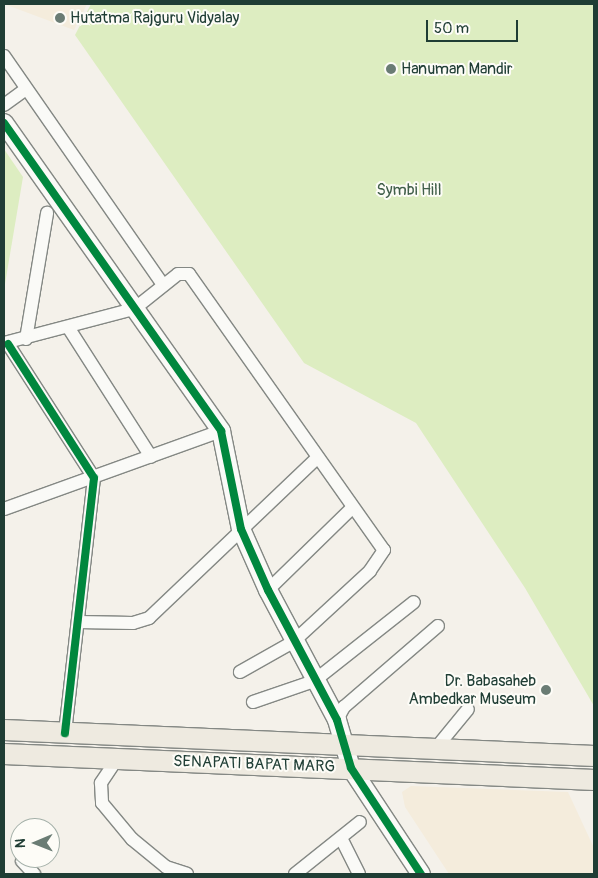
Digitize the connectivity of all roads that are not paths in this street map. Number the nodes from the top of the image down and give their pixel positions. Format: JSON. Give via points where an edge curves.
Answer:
{"nodes":[{"id":1,"x":4,"y":56,"type":"edge"},
{"id":2,"x":26,"y":89,"type":"junction"},
{"id":3,"x":4,"y":105,"type":"edge"},
{"id":4,"x":4,"y":123,"type":"edge"},
{"id":5,"x":47,"y":214,"type":"dead end"},
{"id":6,"x":163,"y":285,"type":"junction"},
{"id":7,"x":134,"y":309,"type":"junction"},
{"id":8,"x":68,"y":327,"type":"junction"},
{"id":9,"x":26,"y":339,"type":"junction"},
{"id":10,"x":5,"y":345,"type":"edge"},
{"id":11,"x":221,"y":430,"type":"junction"},
{"id":12,"x":151,"y":457,"type":"junction"},
{"id":13,"x":317,"y":458,"type":"junction"},
{"id":14,"x":94,"y":478,"type":"junction"},
{"id":15,"x":352,"y":508,"type":"junction"},
{"id":16,"x":4,"y":509,"type":"edge"},
{"id":17,"x":241,"y":529,"type":"junction"},
{"id":18,"x":268,"y":590,"type":"junction"},
{"id":19,"x":414,"y":602,"type":"dead end"},
{"id":20,"x":78,"y":622,"type":"junction"},
{"id":21,"x":438,"y":626,"type":"dead end"},
{"id":22,"x":293,"y":642,"type":"junction"},
{"id":23,"x":240,"y":672,"type":"dead end"},
{"id":24,"x":314,"y":681,"type":"junction"},
{"id":25,"x":254,"y":702,"type":"dead end"},
{"id":26,"x":468,"y":710,"type":"dead end"},
{"id":27,"x":337,"y":720,"type":"junction"},
{"id":28,"x":4,"y":730,"type":"edge"},
{"id":29,"x":65,"y":733,"type":"junction"},
{"id":30,"x":342,"y":743,"type":"junction"},
{"id":31,"x":436,"y":748,"type":"junction"},
{"id":32,"x":4,"y":754,"type":"edge"},
{"id":33,"x":594,"y":756,"type":"edge"},
{"id":34,"x":118,"y":759,"type":"junction"},
{"id":35,"x":351,"y":768,"type":"junction"},
{"id":36,"x":594,"y":780,"type":"edge"},
{"id":37,"x":360,"y":822,"type":"dead end"},
{"id":38,"x":341,"y":838,"type":"junction"},
{"id":39,"x":187,"y":874,"type":"edge"},
{"id":40,"x":295,"y":874,"type":"edge"},
{"id":41,"x":359,"y":874,"type":"edge"},
{"id":42,"x":421,"y":874,"type":"edge"}],
"edges":[{"from":1,"to":2,"type":"street"},
{"from":2,"to":3,"type":"street"},
{"from":2,"to":6,"type":"street"},
{"from":4,"to":7,"type":"street"},
{"from":5,"to":9,"type":"street"},
{"from":6,"to":7,"type":"street"},
{"from":6,"to":13,"type":"street","via":[[178,274],[189,274]]},
{"from":7,"to":8,"type":"street"},
{"from":7,"to":11,"type":"street"},
{"from":8,"to":9,"type":"street"},
{"from":8,"to":12,"type":"street"},
{"from":9,"to":10,"type":"street"},
{"from":10,"to":14,"type":"street"},
{"from":11,"to":12,"type":"street"},
{"from":11,"to":17,"type":"street"},
{"from":12,"to":14,"type":"street"},
{"from":13,"to":15,"type":"street"},
{"from":13,"to":17,"type":"street"},
{"from":14,"to":16,"type":"street"},
{"from":14,"to":20,"type":"street"},
{"from":15,"to":18,"type":"street"},
{"from":15,"to":22,"type":"street","via":[[383,545],[382,559]]},
{"from":17,"to":18,"type":"street"},
{"from":17,"to":20,"type":"street","via":[[149,618],[132,623]]},
{"from":18,"to":22,"type":"street"},
{"from":19,"to":24,"type":"street"},
{"from":20,"to":29,"type":"street"},
{"from":21,"to":27,"type":"street","via":[[344,707]]},
{"from":22,"to":23,"type":"street"},
{"from":22,"to":24,"type":"street"},
{"from":24,"to":25,"type":"street"},
{"from":24,"to":27,"type":"street"},
{"from":26,"to":31,"type":"street"},
{"from":27,"to":30,"type":"street"},
{"from":28,"to":29,"type":"main road","name":"SENAPATI BAPAT MARG"},
{"from":29,"to":30,"type":"main road","name":"SENAPATI BAPAT MARG"},
{"from":30,"to":31,"type":"main road","name":"SENAPATI BAPAT MARG"},
{"from":30,"to":35,"type":"street"},
{"from":31,"to":33,"type":"main road","name":"SENAPATI BAPAT MARG"},
{"from":32,"to":34,"type":"main road","name":"SENAPATI BAPAT MARG"},
{"from":34,"to":35,"type":"main road","name":"SENAPATI BAPAT MARG"},
{"from":34,"to":39,"type":"street","via":[[101,783],[102,803],[139,844],[166,867]]},
{"from":35,"to":36,"type":"main road","name":"SENAPATI BAPAT MARG"},
{"from":35,"to":42,"type":"street"},
{"from":37,"to":38,"type":"street"},
{"from":38,"to":40,"type":"street"},
{"from":38,"to":41,"type":"street"}]}
